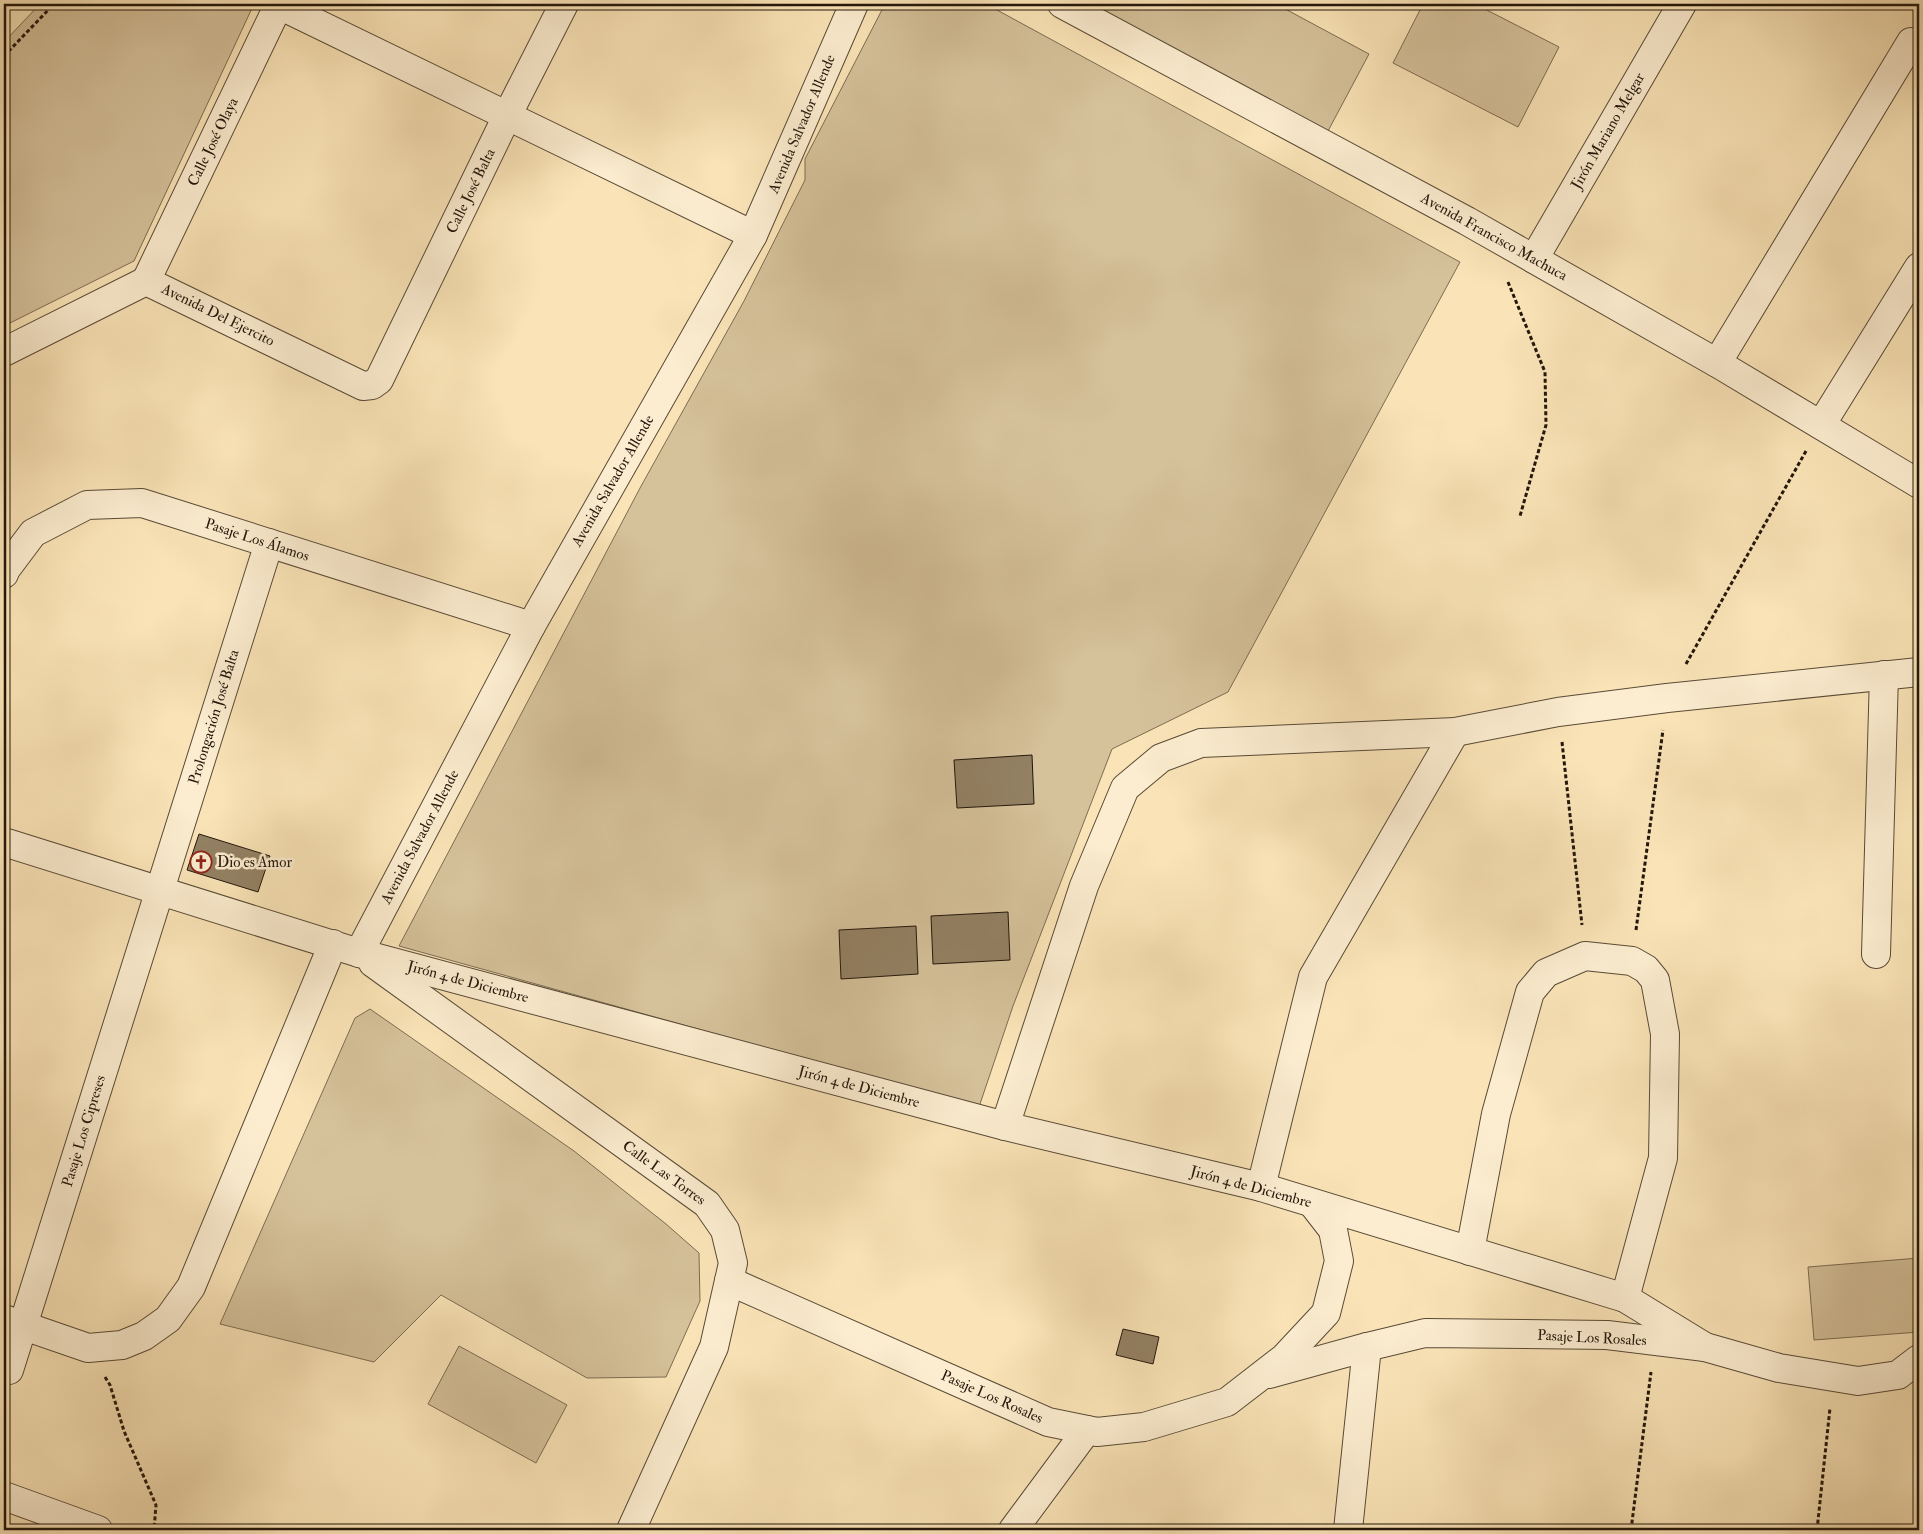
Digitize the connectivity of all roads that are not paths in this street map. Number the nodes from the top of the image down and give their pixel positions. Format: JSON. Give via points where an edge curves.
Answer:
{"nodes":[{"id":1,"x":279,"y":4,"type":"edge"},
{"id":2,"x":564,"y":4,"type":"edge"},
{"id":3,"x":854,"y":4,"type":"edge"},
{"id":4,"x":1062,"y":4,"type":"edge"},
{"id":5,"x":1682,"y":4,"type":"edge"},
{"id":6,"x":1919,"y":45,"type":"edge"},
{"id":7,"x":507,"y":116,"type":"junction"},
{"id":8,"x":753,"y":235,"type":"junction"},
{"id":9,"x":1534,"y":259,"type":"junction"},
{"id":10,"x":1919,"y":267,"type":"edge"},
{"id":11,"x":146,"y":281,"type":"junction"},
{"id":12,"x":4,"y":352,"type":"edge"},
{"id":13,"x":1717,"y":362,"type":"junction"},
{"id":14,"x":379,"y":380,"type":"joint"},
{"id":15,"x":1821,"y":425,"type":"junction"},
{"id":16,"x":1919,"y":484,"type":"edge"},
{"id":17,"x":269,"y":543,"type":"junction"},
{"id":18,"x":4,"y":574,"type":"edge"},
{"id":19,"x":531,"y":626,"type":"junction"},
{"id":20,"x":1919,"y":672,"type":"edge"},
{"id":21,"x":1884,"y":675,"type":"junction"},
{"id":22,"x":1455,"y":732,"type":"junction"},
{"id":23,"x":4,"y":842,"type":"edge"},
{"id":24,"x":159,"y":892,"type":"junction"},
{"id":25,"x":333,"y":944,"type":"junction"},
{"id":26,"x":360,"y":953,"type":"junction"},
{"id":27,"x":1876,"y":954,"type":"dead end"},
{"id":28,"x":1005,"y":1126,"type":"junction"},
{"id":29,"x":1261,"y":1187,"type":"junction"},
{"id":30,"x":1312,"y":1203,"type":"junction"},
{"id":31,"x":1470,"y":1251,"type":"junction"},
{"id":32,"x":729,"y":1281,"type":"junction"},
{"id":33,"x":1625,"y":1298,"type":"junction"},
{"id":34,"x":13,"y":1322,"type":"edge"},
{"id":35,"x":1367,"y":1347,"type":"junction"},
{"id":36,"x":1705,"y":1347,"type":"junction"},
{"id":37,"x":1919,"y":1359,"type":"edge"},
{"id":38,"x":9,"y":1370,"type":"dead end"},
{"id":39,"x":1260,"y":1377,"type":"junction"},
{"id":40,"x":1087,"y":1430,"type":"junction"},
{"id":41,"x":4,"y":1496,"type":"edge"},
{"id":42,"x":98,"y":1530,"type":"edge"},
{"id":43,"x":631,"y":1530,"type":"edge"},
{"id":44,"x":1013,"y":1530,"type":"edge"},
{"id":45,"x":1348,"y":1530,"type":"edge"}],
"edges":[{"from":1,"to":7,"type":"street"},
{"from":1,"to":11,"type":"street","name":"Calle José Olaya"},
{"from":2,"to":7,"type":"street","name":"Calle José Balta"},
{"from":3,"to":8,"type":"street","name":"Avenida Salvador Allende"},
{"from":4,"to":9,"type":"street","name":"Avenida Francisco Machuca"},
{"from":5,"to":9,"type":"street","name":"Jirón Mariano Melgar"},
{"from":6,"to":13,"type":"street","via":[[1911,42]]},
{"from":7,"to":8,"type":"street"},
{"from":7,"to":14,"type":"street","name":"Calle José Balta"},
{"from":8,"to":19,"type":"street","name":"Avenida Salvador Allende"},
{"from":9,"to":13,"type":"street","name":"Avenida Francisco Machuca"},
{"from":10,"to":15,"type":"street"},
{"from":11,"to":12,"type":"street","name":"Avenida Del Ejercito"},
{"from":11,"to":14,"type":"street","name":"Avenida Del Ejercito","via":[[363,386]]},
{"from":13,"to":15,"type":"street","name":"Avenida Francisco Machuca"},
{"from":15,"to":16,"type":"street","name":"Avenida Francisco Machuca"},
{"from":17,"to":18,"type":"street","name":"Pasaje Los Álamos","via":[[142,503],[87,505],[33,533]]},
{"from":17,"to":19,"type":"street","name":"Pasaje Los Álamos"},
{"from":17,"to":24,"type":"street","name":"Prolongación José Balta"},
{"from":19,"to":26,"type":"street","name":"Avenida Salvador Allende"},
{"from":20,"to":21,"type":"street"},
{"from":21,"to":22,"type":"street","via":[[1558,712]]},
{"from":21,"to":27,"type":"street"},
{"from":22,"to":28,"type":"street","via":[[1201,743],[1161,758],[1125,788],[1084,886]]},
{"from":22,"to":29,"type":"street","via":[[1313,977]]},
{"from":23,"to":24,"type":"street","name":"Jirón 4 de Diciembre"},
{"from":24,"to":25,"type":"street","name":"Jirón 4 de Diciembre"},
{"from":24,"to":34,"type":"street","name":"Pasaje Los Cipreses"},
{"from":25,"to":26,"type":"street","name":"Jirón 4 de Diciembre"},
{"from":25,"to":34,"type":"street","via":[[191,1287],[168,1319],[144,1336],[122,1345],[88,1348]]},
{"from":26,"to":28,"type":"street","name":"Jirón 4 de Diciembre"},
{"from":26,"to":32,"type":"street","name":"Calle Las Torres","via":[[707,1204],[725,1230],[733,1263]]},
{"from":28,"to":29,"type":"street","name":"Jirón 4 de Diciembre"},
{"from":29,"to":30,"type":"street","name":"Jirón 4 de Diciembre"},
{"from":30,"to":31,"type":"street","name":"Jirón 4 de Diciembre"},
{"from":30,"to":39,"type":"street","name":"Pasaje Los Rosales","via":[[1333,1230],[1339,1261],[1326,1313],[1284,1358]]},
{"from":31,"to":33,"type":"street","name":"Jirón 4 de Diciembre"},
{"from":31,"to":33,"type":"street","via":[[1496,1114],[1530,992],[1546,973],[1585,956],[1632,961],[1656,980],[1665,1034],[1663,1158]]},
{"from":32,"to":40,"type":"street","name":"Pasaje Los Rosales","via":[[1048,1422]]},
{"from":32,"to":43,"type":"street","name":"Calle Las Torres","via":[[714,1347]]},
{"from":33,"to":36,"type":"street","name":"Jirón 4 de Diciembre"},
{"from":34,"to":38,"type":"street","name":"Pasaje Los Cipreses"},
{"from":35,"to":36,"type":"street","name":"Pasaje Los Rosales","via":[[1425,1333],[1607,1335]]},
{"from":35,"to":39,"type":"street","name":"Pasaje Los Rosales"},
{"from":35,"to":45,"type":"street"},
{"from":36,"to":37,"type":"street","name":"Pasaje Los Rosales","via":[[1779,1368],[1858,1381],[1898,1375]]},
{"from":39,"to":40,"type":"street","name":"Pasaje Los Rosales","via":[[1227,1402],[1144,1427],[1097,1432]]},
{"from":40,"to":44,"type":"street"},
{"from":41,"to":42,"type":"street"}]}
